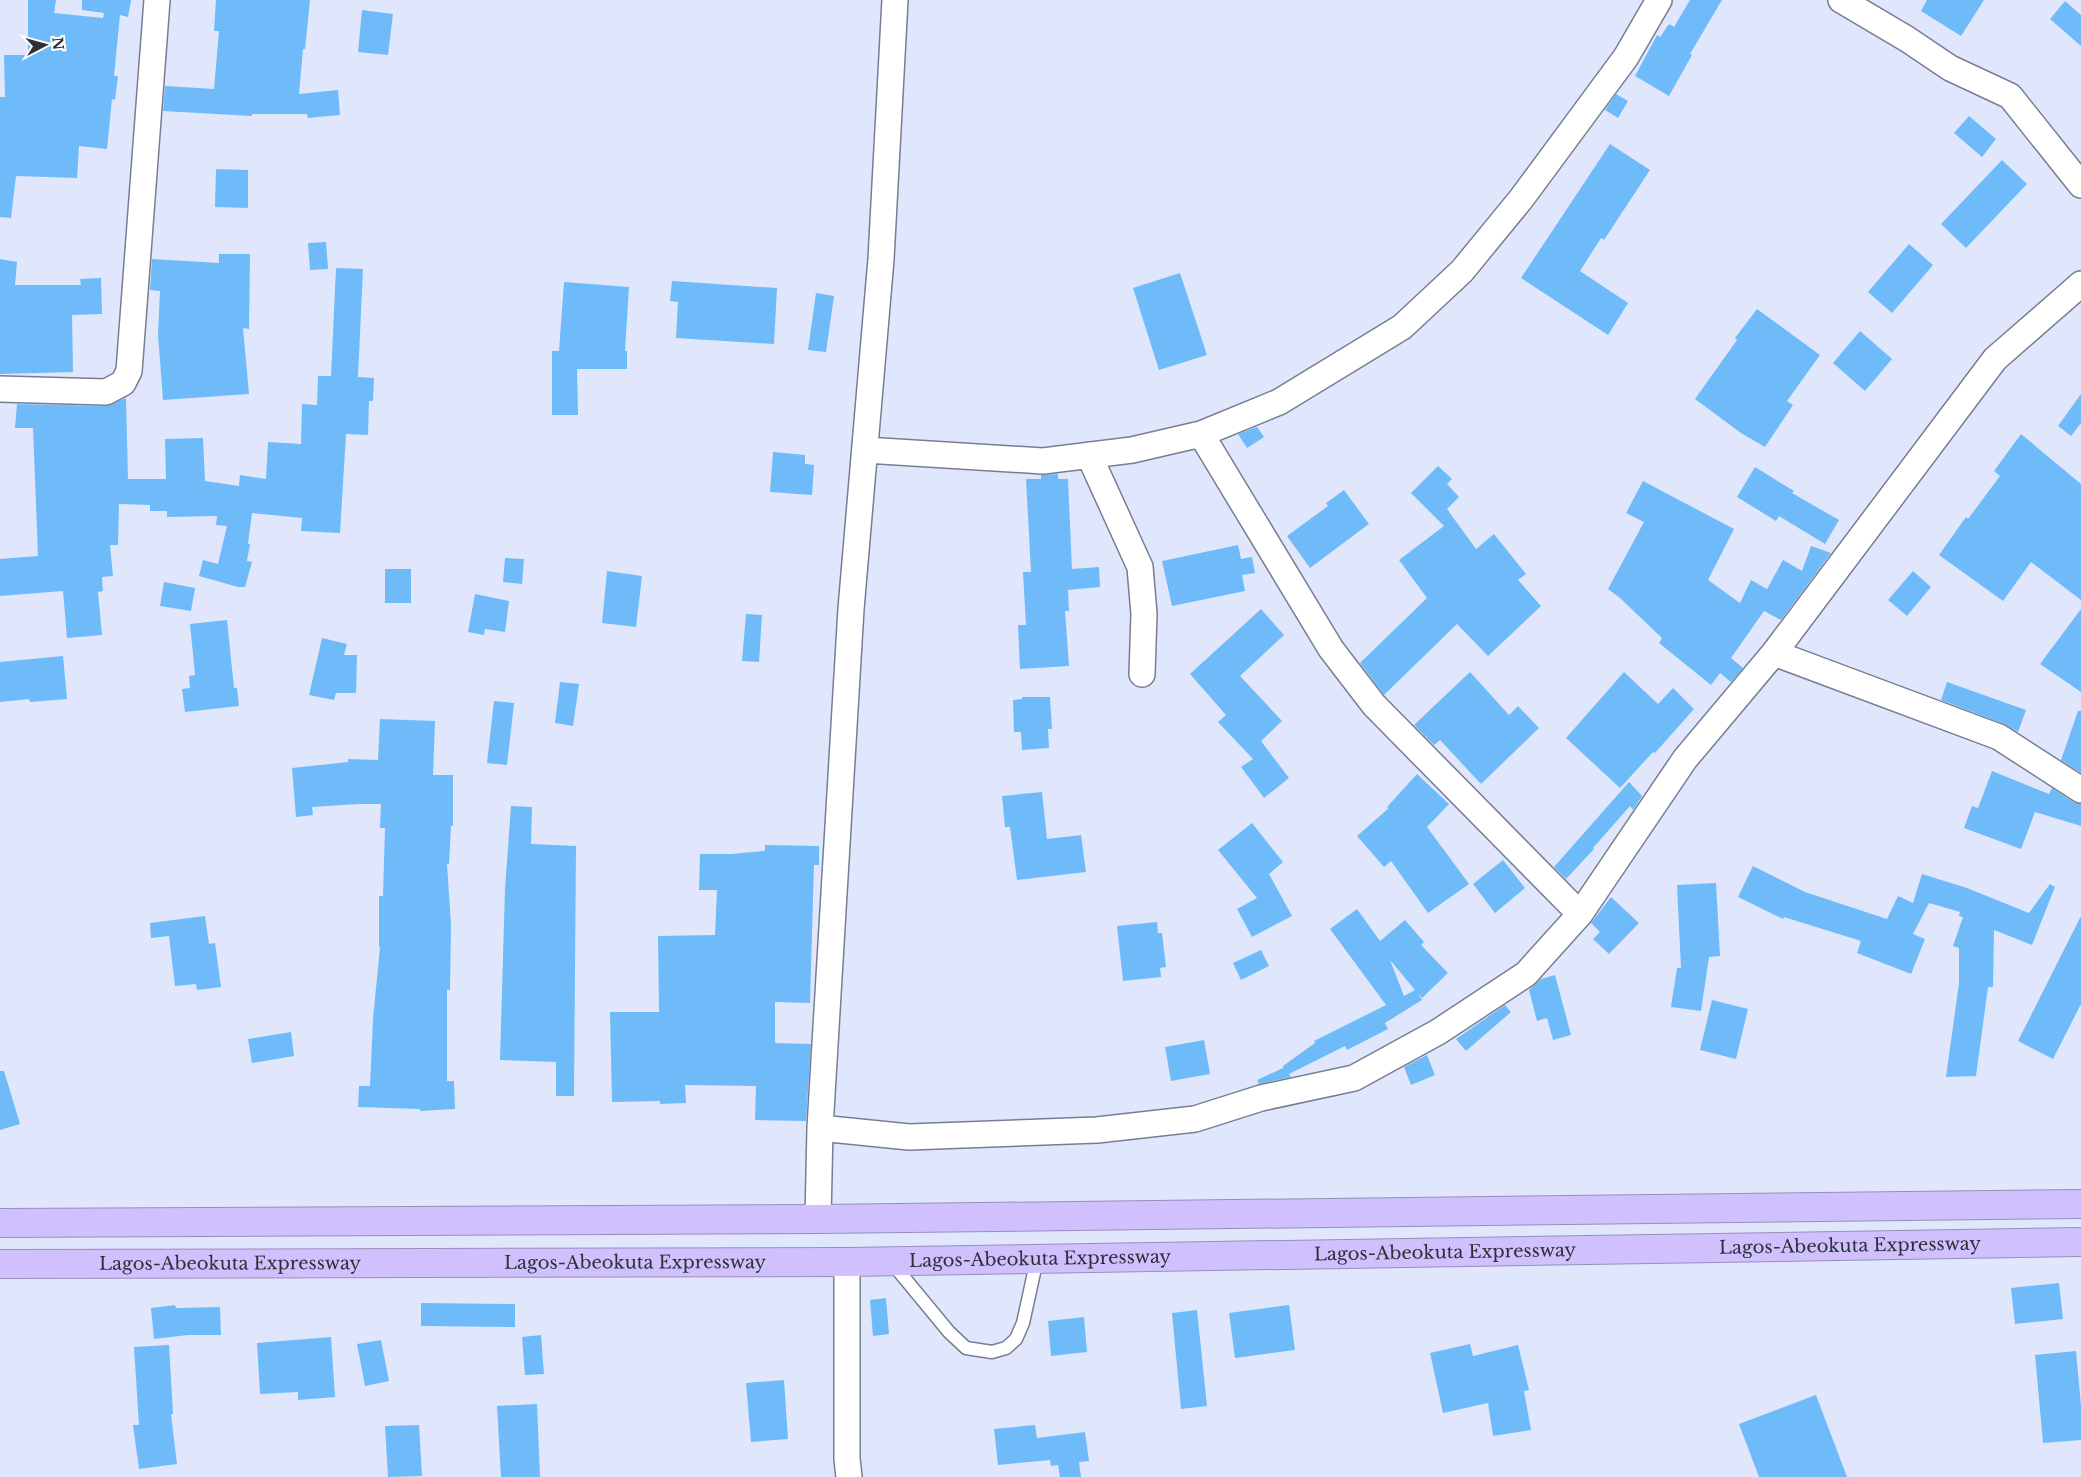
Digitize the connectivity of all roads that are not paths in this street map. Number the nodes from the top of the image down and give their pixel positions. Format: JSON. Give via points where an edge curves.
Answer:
{"nodes":[{"id":1,"x":157,"y":0,"type":"edge"},
{"id":2,"x":895,"y":0,"type":"edge"},
{"id":3,"x":1659,"y":0,"type":"edge"},
{"id":4,"x":1841,"y":0,"type":"edge"},
{"id":5,"x":2081,"y":185,"type":"edge"},
{"id":6,"x":2081,"y":284,"type":"edge"},
{"id":7,"x":0,"y":389,"type":"edge"},
{"id":8,"x":1201,"y":434,"type":"junction"},
{"id":9,"x":865,"y":450,"type":"junction"},
{"id":10,"x":1089,"y":455,"type":"junction"},
{"id":11,"x":1774,"y":653,"type":"junction"},
{"id":12,"x":1142,"y":674,"type":"dead end"},
{"id":13,"x":2081,"y":790,"type":"edge"},
{"id":14,"x":1580,"y":914,"type":"junction"},
{"id":15,"x":820,"y":1128,"type":"junction"},
{"id":16,"x":2081,"y":1204,"type":"edge"},
{"id":17,"x":818,"y":1218,"type":"junction"},
{"id":18,"x":0,"y":1223,"type":"edge"},
{"id":19,"x":2081,"y":1242,"type":"edge"},
{"id":20,"x":1037,"y":1259,"type":"junction"},
{"id":21,"x":891,"y":1261,"type":"junction"},
{"id":22,"x":847,"y":1262,"type":"junction"},
{"id":23,"x":0,"y":1264,"type":"edge"},
{"id":24,"x":849,"y":1477,"type":"edge"}],
"edges":[{"from":1,"to":7,"type":"street","via":[[129,371],[123,383],[106,392]]},
{"from":2,"to":9,"type":"street","via":[[881,259]]},
{"from":3,"to":8,"type":"street","via":[[1626,57],[1521,199],[1462,271],[1442,290],[1402,327],[1279,402]]},
{"from":4,"to":5,"type":"street","via":[[1950,68],[2010,96]]},
{"from":6,"to":11,"type":"street","via":[[1995,359]]},
{"from":8,"to":10,"type":"street","via":[[1132,450]]},
{"from":8,"to":14,"type":"street","via":[[1331,649],[1369,698]]},
{"from":9,"to":10,"type":"street","via":[[1043,461]]},
{"from":9,"to":15,"type":"street"},
{"from":10,"to":12,"type":"street","via":[[1140,567],[1144,614]]},
{"from":11,"to":13,"type":"street","via":[[1999,737]]},
{"from":11,"to":14,"type":"street","via":[[1685,758]]},
{"from":14,"to":15,"type":"street","via":[[1526,974],[1438,1032],[1354,1078],[1261,1098],[1195,1119],[1097,1130],[909,1137]]},
{"from":15,"to":17,"type":"street"},
{"from":16,"to":17,"type":"highway"},
{"from":17,"to":18,"type":"highway"},
{"from":19,"to":20,"type":"highway","name":"Lagos-Abeokuta Expressway"},
{"from":20,"to":21,"type":"highway","name":"Lagos-Abeokuta Expressway"},
{"from":20,"to":21,"type":"lane","via":[[1023,1323],[1016,1339],[1006,1348],[992,1352],[966,1348]]},
{"from":21,"to":22,"type":"highway","name":"Lagos-Abeokuta Expressway"},
{"from":22,"to":23,"type":"highway","name":"Lagos-Abeokuta Expressway"},
{"from":22,"to":24,"type":"street"}]}
